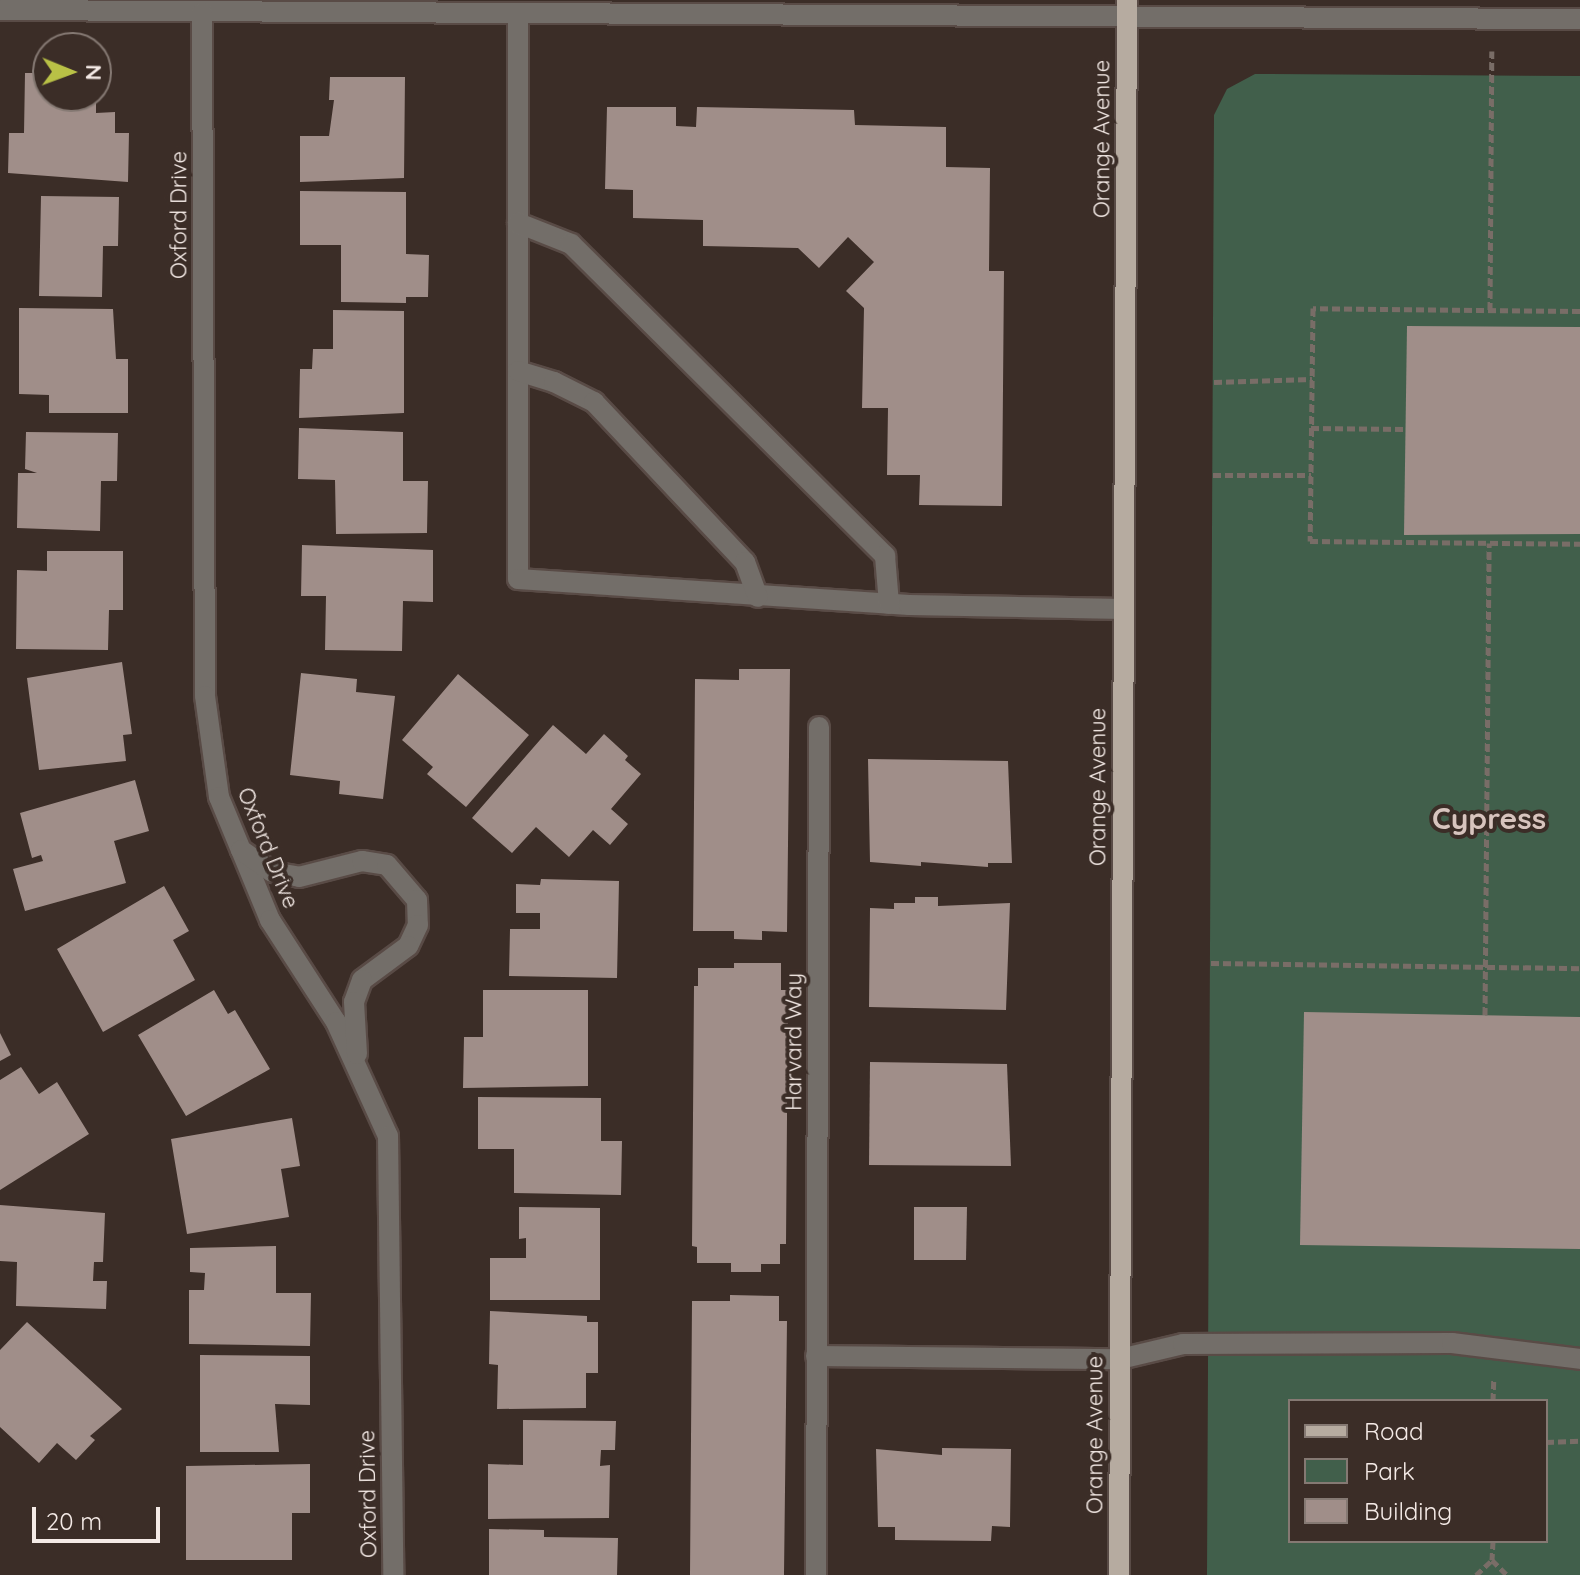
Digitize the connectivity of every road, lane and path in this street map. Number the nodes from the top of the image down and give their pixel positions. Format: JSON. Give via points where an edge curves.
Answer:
{"nodes":[{"id":1,"x":1127,"y":8,"type":"edge"},
{"id":2,"x":0,"y":10,"type":"edge"},
{"id":3,"x":1503,"y":12,"type":"edge"},
{"id":4,"x":202,"y":13,"type":"junction"},
{"id":5,"x":518,"y":15,"type":"junction"},
{"id":6,"x":1580,"y":19,"type":"edge"},
{"id":7,"x":518,"y":223,"type":"junction"},
{"id":8,"x":1490,"y":310,"type":"junction"},
{"id":9,"x":1580,"y":311,"type":"edge"},
{"id":10,"x":518,"y":371,"type":"junction"},
{"id":11,"x":1312,"y":379,"type":"junction"},
{"id":12,"x":1214,"y":382,"type":"dead end"},
{"id":13,"x":1311,"y":428,"type":"junction"},
{"id":14,"x":1405,"y":429,"type":"dead end"},
{"id":15,"x":1213,"y":475,"type":"dead end"},
{"id":16,"x":1311,"y":475,"type":"junction"},
{"id":17,"x":1489,"y":543,"type":"junction"},
{"id":18,"x":1580,"y":544,"type":"edge"},
{"id":19,"x":758,"y":597,"type":"junction"},
{"id":20,"x":889,"y":604,"type":"junction"},
{"id":21,"x":1123,"y":609,"type":"junction"},
{"id":22,"x":819,"y":727,"type":"dead end"},
{"id":23,"x":241,"y":850,"type":"junction"},
{"id":24,"x":1211,"y":963,"type":"dead end"},
{"id":25,"x":1486,"y":967,"type":"junction"},
{"id":26,"x":1580,"y":968,"type":"edge"},
{"id":27,"x":1485,"y":1015,"type":"dead end"},
{"id":28,"x":360,"y":1075,"type":"junction"},
{"id":29,"x":816,"y":1356,"type":"junction"},
{"id":30,"x":1120,"y":1359,"type":"junction"},
{"id":31,"x":1580,"y":1359,"type":"edge"},
{"id":32,"x":1580,"y":1441,"type":"edge"},
{"id":33,"x":1548,"y":1442,"type":"edge"},
{"id":34,"x":1493,"y":1543,"type":"edge"},
{"id":35,"x":1492,"y":1560,"type":"junction"},
{"id":36,"x":393,"y":1575,"type":"edge"},
{"id":37,"x":816,"y":1575,"type":"edge"},
{"id":38,"x":1119,"y":1575,"type":"edge"},
{"id":39,"x":1476,"y":1575,"type":"edge"},
{"id":40,"x":1507,"y":1575,"type":"edge"}],
"edges":[{"from":1,"to":3,"type":"street"},
{"from":1,"to":5,"type":"street"},
{"from":1,"to":21,"type":"main road","name":"Orange Avenue"},
{"from":2,"to":4,"type":"street"},
{"from":3,"to":6,"type":"street"},
{"from":3,"to":8,"type":"path"},
{"from":4,"to":5,"type":"street"},
{"from":4,"to":23,"type":"street","name":"Oxford Drive","via":[[205,696],[219,797]]},
{"from":5,"to":7,"type":"street"},
{"from":7,"to":10,"type":"street"},
{"from":7,"to":20,"type":"street","via":[[571,244],[885,556]]},
{"from":8,"to":9,"type":"path"},
{"from":8,"to":11,"type":"path","via":[[1313,308]]},
{"from":10,"to":19,"type":"street","via":[[594,402],[745,562]]},
{"from":10,"to":19,"type":"street","via":[[518,579]]},
{"from":11,"to":12,"type":"path"},
{"from":11,"to":13,"type":"path"},
{"from":13,"to":14,"type":"path"},
{"from":13,"to":16,"type":"path"},
{"from":15,"to":16,"type":"path"},
{"from":16,"to":17,"type":"path","via":[[1310,541]]},
{"from":17,"to":18,"type":"path"},
{"from":17,"to":25,"type":"path"},
{"from":19,"to":20,"type":"street"},
{"from":20,"to":21,"type":"street"},
{"from":21,"to":30,"type":"main road","name":"Orange Avenue"},
{"from":22,"to":29,"type":"street","name":"Harvard Way"},
{"from":23,"to":28,"type":"street","name":"Oxford Drive","via":[[270,920],[336,1022]]},
{"from":23,"to":28,"type":"street","via":[[272,872],[299,877],[362,861],[387,865],[417,900],[418,925],[408,946],[362,980],[354,1002]]},
{"from":24,"to":25,"type":"path"},
{"from":25,"to":26,"type":"path"},
{"from":25,"to":27,"type":"path"},
{"from":28,"to":36,"type":"street","name":"Oxford Drive","via":[[388,1136]]},
{"from":29,"to":30,"type":"street"},
{"from":29,"to":37,"type":"street","name":"Harvard Way"},
{"from":30,"to":31,"type":"street","via":[[1183,1344],[1452,1343]]},
{"from":30,"to":38,"type":"main road","name":"Orange Avenue"},
{"from":32,"to":33,"type":"path"},
{"from":34,"to":35,"type":"path"},
{"from":35,"to":39,"type":"path"},
{"from":35,"to":40,"type":"path"}]}
